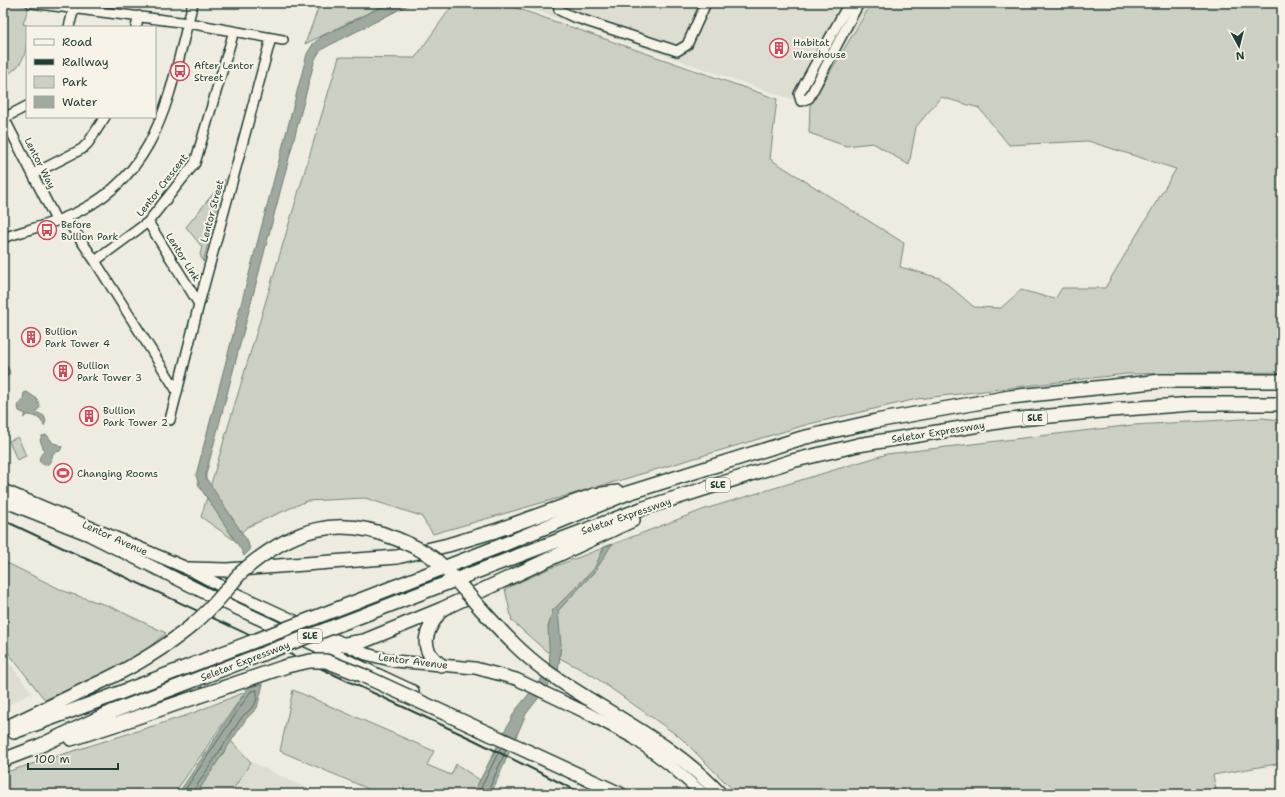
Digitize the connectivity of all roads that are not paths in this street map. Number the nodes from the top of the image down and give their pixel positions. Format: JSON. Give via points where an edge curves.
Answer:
{"nodes":[{"id":1,"x":31,"y":3,"type":"edge"},
{"id":2,"x":193,"y":3,"type":"edge"},
{"id":3,"x":706,"y":3,"type":"edge"},
{"id":4,"x":849,"y":3,"type":"edge"},
{"id":5,"x":858,"y":3,"type":"edge"},
{"id":6,"x":558,"y":7,"type":"edge"},
{"id":7,"x":74,"y":8,"type":"junction"},
{"id":8,"x":139,"y":16,"type":"junction"},
{"id":9,"x":188,"y":23,"type":"junction"},
{"id":10,"x":69,"y":26,"type":"edge"},
{"id":11,"x":136,"y":26,"type":"edge"},
{"id":12,"x":234,"y":31,"type":"junction"},
{"id":13,"x":271,"y":38,"type":"junction"},
{"id":14,"x":282,"y":40,"type":"dead end"},
{"id":15,"x":26,"y":106,"type":"edge"},
{"id":16,"x":3,"y":117,"type":"edge"},
{"id":17,"x":104,"y":118,"type":"edge"},
{"id":18,"x":33,"y":174,"type":"junction"},
{"id":19,"x":60,"y":219,"type":"junction"},
{"id":20,"x":148,"y":222,"type":"junction"},
{"id":21,"x":3,"y":238,"type":"edge"},
{"id":22,"x":95,"y":261,"type":"junction"},
{"id":23,"x":199,"y":304,"type":"junction"},
{"id":24,"x":1282,"y":381,"type":"edge"},
{"id":25,"x":177,"y":391,"type":"junction"},
{"id":26,"x":1282,"y":404,"type":"edge"},
{"id":27,"x":170,"y":420,"type":"dead end"},
{"id":28,"x":3,"y":490,"type":"edge"},
{"id":29,"x":628,"y":493,"type":"junction"},
{"id":30,"x":3,"y":501,"type":"edge"},
{"id":31,"x":644,"y":508,"type":"junction"},
{"id":32,"x":189,"y":569,"type":"junction"},
{"id":33,"x":234,"y":593,"type":"junction"},
{"id":34,"x":227,"y":604,"type":"junction"},
{"id":35,"x":442,"y":609,"type":"junction"},
{"id":36,"x":346,"y":645,"type":"junction"},
{"id":37,"x":320,"y":648,"type":"junction"},
{"id":38,"x":441,"y":665,"type":"junction"},
{"id":39,"x":117,"y":717,"type":"junction"},
{"id":40,"x":3,"y":729,"type":"edge"},
{"id":41,"x":3,"y":736,"type":"edge"},
{"id":42,"x":521,"y":745,"type":"junction"},
{"id":43,"x":3,"y":760,"type":"edge"},
{"id":44,"x":620,"y":794,"type":"edge"},
{"id":45,"x":624,"y":794,"type":"edge"},
{"id":46,"x":703,"y":794,"type":"edge"},
{"id":47,"x":720,"y":794,"type":"edge"}],
"edges":[{"from":1,"to":7,"type":"street"},
{"from":2,"to":9,"type":"street"},
{"from":3,"to":6,"type":"street","via":[[688,45],[677,51]]},
{"from":4,"to":5,"type":"street","via":[[799,94],[801,101],[809,98]]},
{"from":7,"to":8,"type":"street"},
{"from":7,"to":10,"type":"street"},
{"from":8,"to":9,"type":"street"},
{"from":8,"to":11,"type":"street"},
{"from":9,"to":12,"type":"street"},
{"from":9,"to":19,"type":"street","via":[[164,114],[145,152],[117,184],[92,203]]},
{"from":12,"to":13,"type":"street"},
{"from":12,"to":20,"type":"street","name":"Lentor Crescent","via":[[195,163]]},
{"from":13,"to":14,"type":"street"},
{"from":13,"to":23,"type":"street","name":"Lentor Street"},
{"from":15,"to":16,"type":"street"},
{"from":16,"to":18,"type":"street","name":"Lentor Way"},
{"from":17,"to":18,"type":"street","via":[[82,149]]},
{"from":18,"to":19,"type":"street","name":"Lentor Way"},
{"from":19,"to":21,"type":"street"},
{"from":19,"to":22,"type":"street"},
{"from":20,"to":22,"type":"street","name":"Lentor Crescent"},
{"from":20,"to":23,"type":"street","name":"Lentor Link"},
{"from":22,"to":25,"type":"street"},
{"from":23,"to":25,"type":"street","name":"Lentor Street"},
{"from":24,"to":29,"type":"highway","name":"Seletar Expressway","number":"SLE","via":[[1162,381],[1010,397],[876,421],[802,438]]},
{"from":25,"to":27,"type":"street","name":"Lentor Street"},
{"from":26,"to":31,"type":"highway","name":"Seletar Expressway","number":"SLE","via":[[1193,404],[1010,420],[858,445],[792,461]]},
{"from":28,"to":32,"type":"main road","name":"Lentor Avenue"},
{"from":29,"to":32,"type":"highway","via":[[613,491],[594,495],[448,546],[397,557],[227,570]]},
{"from":29,"to":41,"type":"highway","name":"Seletar Expressway","number":"SLE","bridge":true,"via":[[500,546]]},
{"from":30,"to":34,"type":"main road","name":"Lentor Avenue","via":[[89,535]]},
{"from":31,"to":35,"type":"highway","via":[[632,520]]},
{"from":31,"to":39,"type":"highway","name":"Seletar Expressway","number":"SLE","bridge":true,"via":[[507,560]]},
{"from":32,"to":33,"type":"main road","name":"Lentor Avenue"},
{"from":33,"to":34,"type":"main road"},
{"from":33,"to":36,"type":"main road","name":"Lentor Avenue"},
{"from":34,"to":37,"type":"main road","name":"Lentor Avenue"},
{"from":35,"to":36,"type":"highway","via":[[364,641]]},
{"from":35,"to":38,"type":"highway","via":[[428,630],[426,643],[430,655]]},
{"from":36,"to":37,"type":"highway"},
{"from":36,"to":38,"type":"main road","name":"Lentor Avenue","via":[[382,659]]},
{"from":37,"to":42,"type":"main road","name":"Lentor Avenue","via":[[495,730]]},
{"from":38,"to":46,"type":"main road","name":"Lentor Avenue","via":[[475,668],[495,673],[597,717],[634,738]]},
{"from":39,"to":42,"type":"highway","bridge":true,"via":[[286,666],[326,660]]},
{"from":39,"to":43,"type":"highway","name":"Seletar Expressway","number":"SLE"},
{"from":40,"to":47,"type":"highway","bridge":true,"via":[[136,665],[164,647],[191,626],[243,571],[282,542],[319,528],[347,527],[379,532],[408,544],[437,561],[531,660],[651,737]]},
{"from":42,"to":44,"type":"highway"},
{"from":42,"to":45,"type":"main road","name":"Lentor Avenue","via":[[593,775]]}]}
